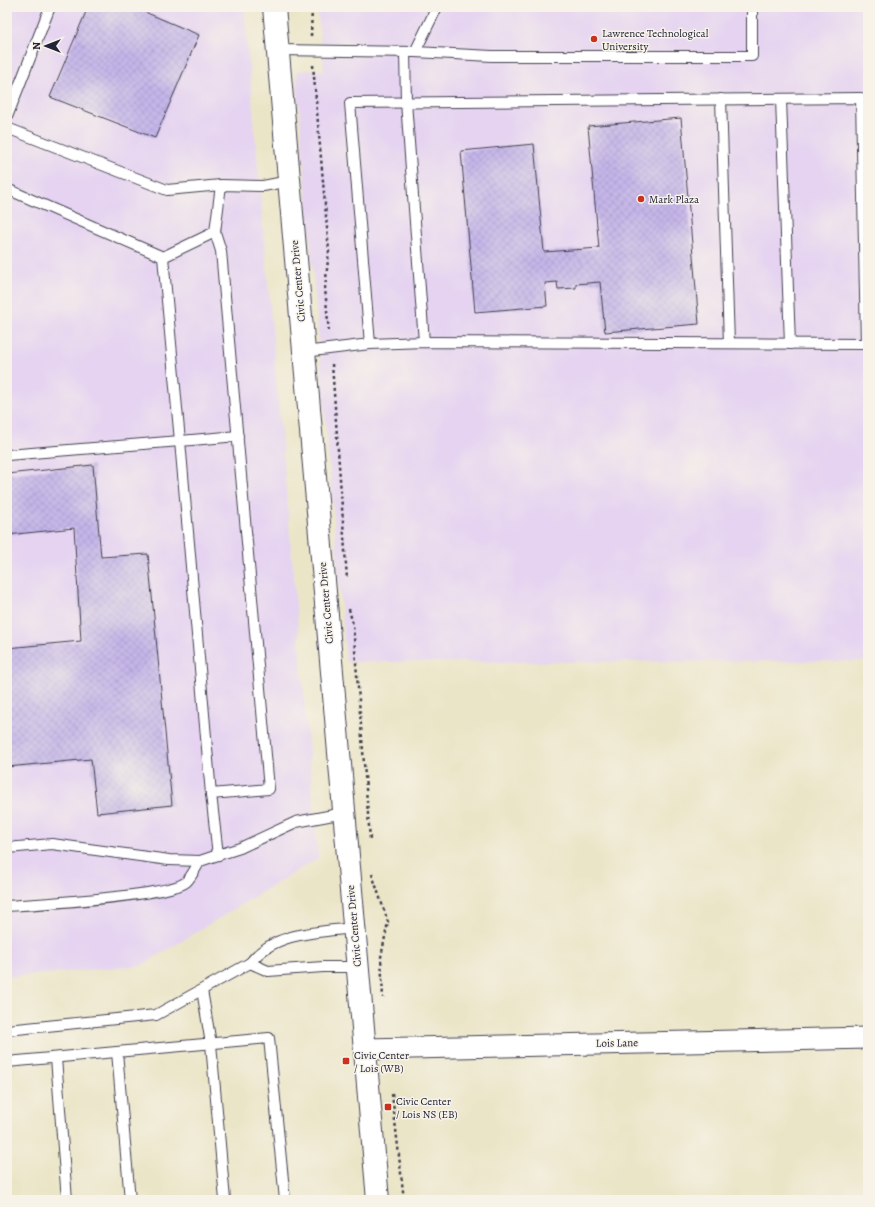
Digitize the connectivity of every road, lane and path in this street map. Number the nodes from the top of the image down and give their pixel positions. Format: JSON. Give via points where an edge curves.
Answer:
{"nodes":[{"id":1,"x":9,"y":7,"type":"edge"},
{"id":2,"x":50,"y":7,"type":"edge"},
{"id":3,"x":274,"y":7,"type":"edge"},
{"id":4,"x":312,"y":7,"type":"edge"},
{"id":5,"x":438,"y":7,"type":"edge"},
{"id":6,"x":752,"y":7,"type":"edge"},
{"id":7,"x":7,"y":12,"type":"edge"},
{"id":8,"x":278,"y":50,"type":"junction"},
{"id":9,"x":312,"y":51,"type":"junction"},
{"id":10,"x":410,"y":52,"type":"junction"},
{"id":11,"x":721,"y":99,"type":"junction"},
{"id":12,"x":781,"y":99,"type":"junction"},
{"id":13,"x":406,"y":102,"type":"junction"},
{"id":14,"x":7,"y":117,"type":"edge"},
{"id":15,"x":7,"y":128,"type":"edge"},
{"id":16,"x":289,"y":181,"type":"junction"},
{"id":17,"x":221,"y":185,"type":"junction"},
{"id":18,"x":7,"y":189,"type":"edge"},
{"id":19,"x":215,"y":232,"type":"junction"},
{"id":20,"x":163,"y":257,"type":"junction"},
{"id":21,"x":328,"y":327,"type":"dead end"},
{"id":22,"x":424,"y":342,"type":"junction"},
{"id":23,"x":729,"y":343,"type":"junction"},
{"id":24,"x":370,"y":344,"type":"junction"},
{"id":25,"x":790,"y":344,"type":"junction"},
{"id":26,"x":304,"y":352,"type":"junction"},
{"id":27,"x":332,"y":366,"type":"dead end"},
{"id":28,"x":238,"y":436,"type":"junction"},
{"id":29,"x":180,"y":441,"type":"junction"},
{"id":30,"x":7,"y":455,"type":"edge"},
{"id":31,"x":347,"y":585,"type":"dead end"},
{"id":32,"x":349,"y":606,"type":"dead end"},
{"id":33,"x":211,"y":794,"type":"junction"},
{"id":34,"x":344,"y":813,"type":"junction"},
{"id":35,"x":370,"y":841,"type":"dead end"},
{"id":36,"x":7,"y":848,"type":"edge"},
{"id":37,"x":218,"y":855,"type":"junction"},
{"id":38,"x":200,"y":861,"type":"junction"},
{"id":39,"x":371,"y":869,"type":"dead end"},
{"id":40,"x":7,"y":906,"type":"edge"},
{"id":41,"x":354,"y":928,"type":"junction"},
{"id":42,"x":250,"y":963,"type":"junction"},
{"id":43,"x":357,"y":967,"type":"junction"},
{"id":44,"x":202,"y":990,"type":"junction"},
{"id":45,"x":384,"y":1000,"type":"dead end"},
{"id":46,"x":7,"y":1030,"type":"edge"},
{"id":47,"x":868,"y":1038,"type":"edge"},
{"id":48,"x":211,"y":1044,"type":"junction"},
{"id":49,"x":365,"y":1049,"type":"junction"},
{"id":50,"x":117,"y":1052,"type":"junction"},
{"id":51,"x":56,"y":1058,"type":"junction"},
{"id":52,"x":7,"y":1062,"type":"edge"},
{"id":53,"x":392,"y":1093,"type":"dead end"},
{"id":54,"x":67,"y":1200,"type":"edge"},
{"id":55,"x":130,"y":1200,"type":"edge"},
{"id":56,"x":225,"y":1200,"type":"edge"},
{"id":57,"x":285,"y":1200,"type":"edge"},
{"id":58,"x":378,"y":1200,"type":"edge"},
{"id":59,"x":404,"y":1200,"type":"edge"}],
"edges":[{"from":1,"to":7,"type":"path"},
{"from":2,"to":14,"type":"lane"},
{"from":3,"to":8,"type":"street","name":"Civic Center Drive"},
{"from":4,"to":9,"type":"path"},
{"from":5,"to":10,"type":"lane"},
{"from":6,"to":10,"type":"lane","via":[[752,56],[492,56]]},
{"from":8,"to":9,"type":"lane"},
{"from":8,"to":16,"type":"street","name":"Civic Center Drive"},
{"from":9,"to":10,"type":"lane"},
{"from":9,"to":21,"type":"path","via":[[329,251],[325,288]]},
{"from":10,"to":13,"type":"lane"},
{"from":11,"to":12,"type":"lane"},
{"from":11,"to":13,"type":"lane"},
{"from":11,"to":23,"type":"lane"},
{"from":12,"to":25,"type":"lane"},
{"from":12,"to":25,"type":"lane","via":[[860,98],[866,344]]},
{"from":13,"to":22,"type":"lane"},
{"from":13,"to":24,"type":"lane","via":[[350,103]]},
{"from":15,"to":17,"type":"lane","via":[[167,190]]},
{"from":16,"to":17,"type":"lane","via":[[263,186]]},
{"from":16,"to":26,"type":"street","name":"Civic Center Drive"},
{"from":17,"to":19,"type":"lane"},
{"from":18,"to":20,"type":"lane"},
{"from":19,"to":20,"type":"lane"},
{"from":19,"to":28,"type":"lane","via":[[221,251]]},
{"from":20,"to":29,"type":"lane"},
{"from":22,"to":23,"type":"lane"},
{"from":22,"to":24,"type":"lane"},
{"from":23,"to":25,"type":"lane"},
{"from":24,"to":26,"type":"lane"},
{"from":26,"to":34,"type":"street","name":"Civic Center Drive"},
{"from":27,"to":31,"type":"path"},
{"from":28,"to":29,"type":"lane"},
{"from":28,"to":33,"type":"lane","via":[[269,789]]},
{"from":29,"to":30,"type":"lane"},
{"from":29,"to":33,"type":"lane"},
{"from":32,"to":35,"type":"path","via":[[353,626]]},
{"from":33,"to":37,"type":"lane"},
{"from":34,"to":37,"type":"lane","via":[[296,822],[240,848]]},
{"from":34,"to":41,"type":"street","name":"Civic Center Drive"},
{"from":36,"to":38,"type":"lane","via":[[52,844],[169,860]]},
{"from":37,"to":38,"type":"lane"},
{"from":38,"to":40,"type":"lane","via":[[186,882],[171,888],[123,896]]},
{"from":39,"to":45,"type":"path","via":[[388,922],[381,957]]},
{"from":41,"to":42,"type":"lane","via":[[291,937],[274,943],[257,954]]},
{"from":41,"to":43,"type":"street","name":"Civic Center Drive"},
{"from":42,"to":43,"type":"lane","via":[[268,971]]},
{"from":42,"to":44,"type":"lane"},
{"from":43,"to":49,"type":"street","name":"Civic Center Drive"},
{"from":44,"to":46,"type":"lane","via":[[156,1016]]},
{"from":44,"to":48,"type":"lane"},
{"from":47,"to":49,"type":"street","name":"Lois Lane"},
{"from":48,"to":50,"type":"lane"},
{"from":48,"to":56,"type":"lane"},
{"from":48,"to":57,"type":"lane","via":[[269,1038]]},
{"from":49,"to":58,"type":"street","name":"Civic Center Drive"},
{"from":50,"to":51,"type":"lane"},
{"from":50,"to":55,"type":"lane"},
{"from":51,"to":52,"type":"lane"},
{"from":51,"to":54,"type":"lane"},
{"from":53,"to":59,"type":"path"}]}
